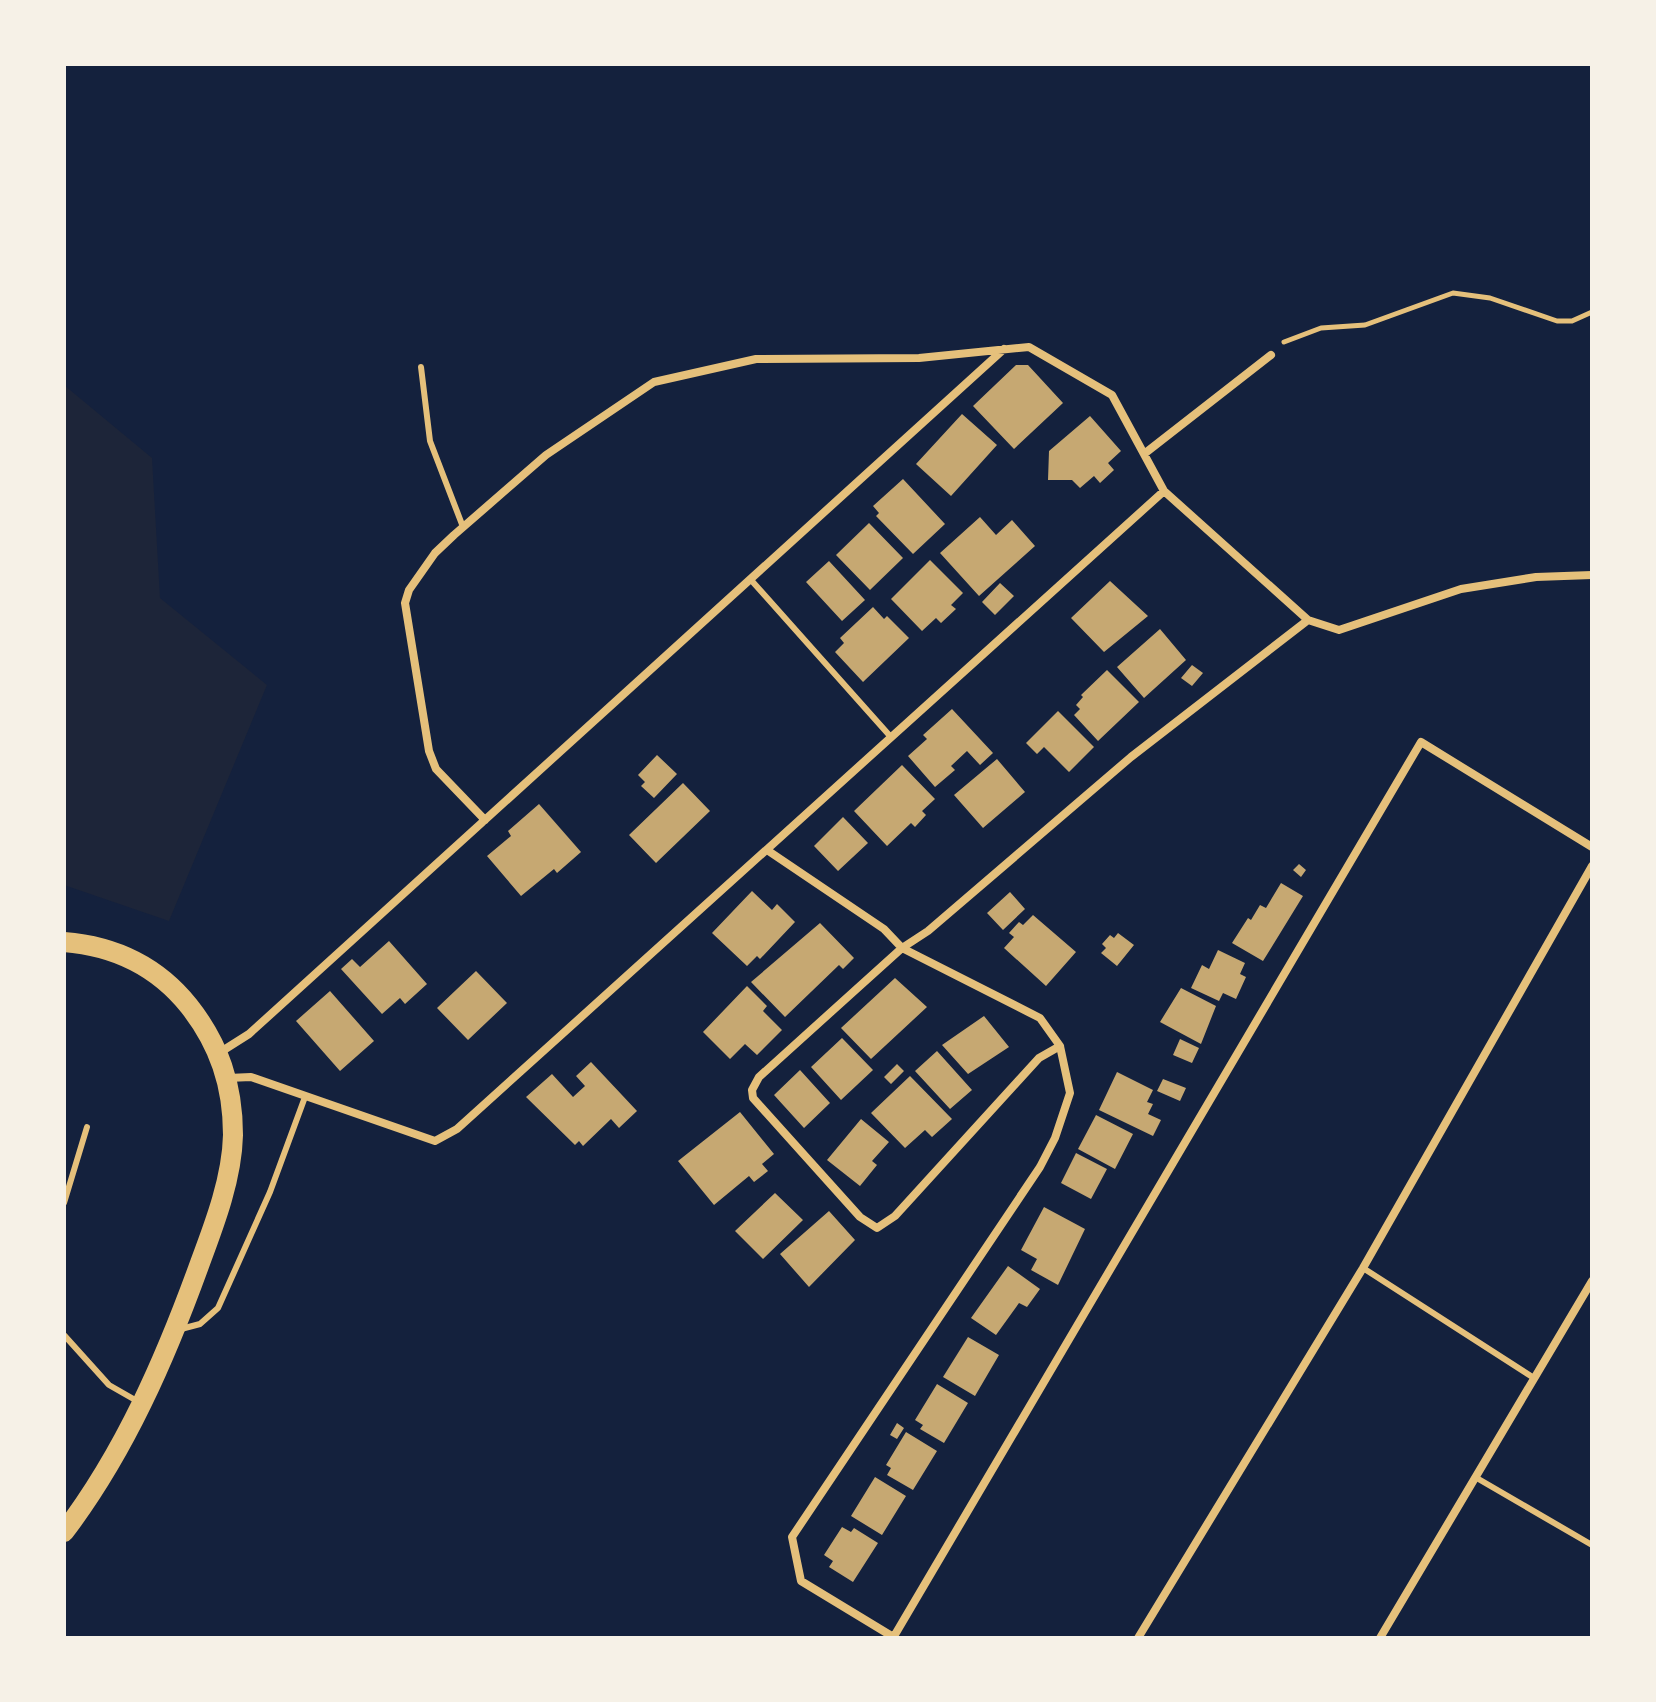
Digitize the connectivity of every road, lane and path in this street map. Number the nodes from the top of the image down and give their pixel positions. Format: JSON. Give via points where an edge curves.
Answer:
{"nodes":[{"id":1,"x":1592,"y":312,"type":"edge"},
{"id":2,"x":1005,"y":348,"type":"junction"},
{"id":3,"x":1271,"y":355,"type":"joint"},
{"id":4,"x":421,"y":367,"type":"dead end"},
{"id":5,"x":1144,"y":454,"type":"junction"},
{"id":6,"x":1164,"y":491,"type":"junction"},
{"id":7,"x":463,"y":527,"type":"junction"},
{"id":8,"x":1592,"y":575,"type":"edge"},
{"id":9,"x":751,"y":580,"type":"junction"},
{"id":10,"x":1308,"y":620,"type":"junction"},
{"id":11,"x":890,"y":736,"type":"junction"},
{"id":12,"x":485,"y":820,"type":"junction"},
{"id":13,"x":1592,"y":847,"type":"edge"},
{"id":14,"x":767,"y":850,"type":"junction"},
{"id":15,"x":1592,"y":866,"type":"edge"},
{"id":16,"x":64,"y":942,"type":"edge"},
{"id":17,"x":902,"y":948,"type":"junction"},
{"id":18,"x":1060,"y":1046,"type":"junction"},
{"id":19,"x":218,"y":1053,"type":"junction"},
{"id":20,"x":227,"y":1078,"type":"junction"},
{"id":21,"x":305,"y":1097,"type":"junction"},
{"id":22,"x":87,"y":1127,"type":"dead end"},
{"id":23,"x":64,"y":1203,"type":"edge"},
{"id":24,"x":1363,"y":1268,"type":"junction"},
{"id":25,"x":1592,"y":1281,"type":"edge"},
{"id":26,"x":176,"y":1330,"type":"junction"},
{"id":27,"x":64,"y":1335,"type":"edge"},
{"id":28,"x":1534,"y":1378,"type":"junction"},
{"id":29,"x":140,"y":1402,"type":"junction"},
{"id":30,"x":1475,"y":1477,"type":"junction"},
{"id":31,"x":64,"y":1532,"type":"edge"},
{"id":32,"x":1592,"y":1545,"type":"edge"},
{"id":33,"x":894,"y":1638,"type":"edge"},
{"id":34,"x":1138,"y":1638,"type":"edge"},
{"id":35,"x":1380,"y":1638,"type":"edge"}],
"edges":[{"from":1,"to":3,"type":"path","via":[[1557,321],[1490,298],[1453,293],[1365,325],[1303,334],[1278,345]]},
{"from":2,"to":5,"type":"street","via":[[1029,347],[1112,395]]},
{"from":2,"to":7,"type":"street","via":[[919,358],[756,359],[654,382],[546,455]]},
{"from":2,"to":9,"type":"street"},
{"from":3,"to":5,"type":"street"},
{"from":4,"to":7,"type":"lane","via":[[430,441]]},
{"from":5,"to":6,"type":"street"},
{"from":6,"to":10,"type":"street"},
{"from":6,"to":11,"type":"street"},
{"from":7,"to":12,"type":"street","via":[[435,553],[405,603],[429,751],[436,769]]},
{"from":8,"to":10,"type":"street","via":[[1461,589],[1339,630]]},
{"from":9,"to":11,"type":"lane"},
{"from":9,"to":12,"type":"street"},
{"from":10,"to":17,"type":"street","via":[[1131,757]]},
{"from":11,"to":14,"type":"street"},
{"from":12,"to":19,"type":"street","via":[[249,1034]]},
{"from":13,"to":33,"type":"street","via":[[1421,742]]},
{"from":14,"to":17,"type":"street","via":[[884,929]]},
{"from":14,"to":21,"type":"street","via":[[457,1129],[435,1141]]},
{"from":15,"to":24,"type":"street"},
{"from":16,"to":19,"type":"main road","via":[[120,953],[151,969],[192,1011]]},
{"from":17,"to":18,"type":"street","via":[[1040,1018]]},
{"from":17,"to":18,"type":"street","via":[[759,1077],[752,1090],[758,1105],[868,1225],[877,1228],[895,1216],[1039,1058]]},
{"from":18,"to":33,"type":"street","via":[[1070,1093],[1040,1167],[792,1537],[801,1581]]},
{"from":19,"to":20,"type":"main road"},
{"from":20,"to":21,"type":"street","via":[[251,1077]]},
{"from":20,"to":26,"type":"main road","via":[[230,1158],[216,1221]]},
{"from":21,"to":26,"type":"lane","via":[[218,1308],[200,1324]]},
{"from":22,"to":23,"type":"lane"},
{"from":24,"to":28,"type":"lane"},
{"from":24,"to":34,"type":"street"},
{"from":25,"to":28,"type":"street"},
{"from":26,"to":29,"type":"main road"},
{"from":27,"to":29,"type":"lane","via":[[109,1385]]},
{"from":28,"to":30,"type":"street"},
{"from":29,"to":31,"type":"main road","via":[[112,1462]]},
{"from":30,"to":32,"type":"lane"},
{"from":30,"to":35,"type":"street"}]}
